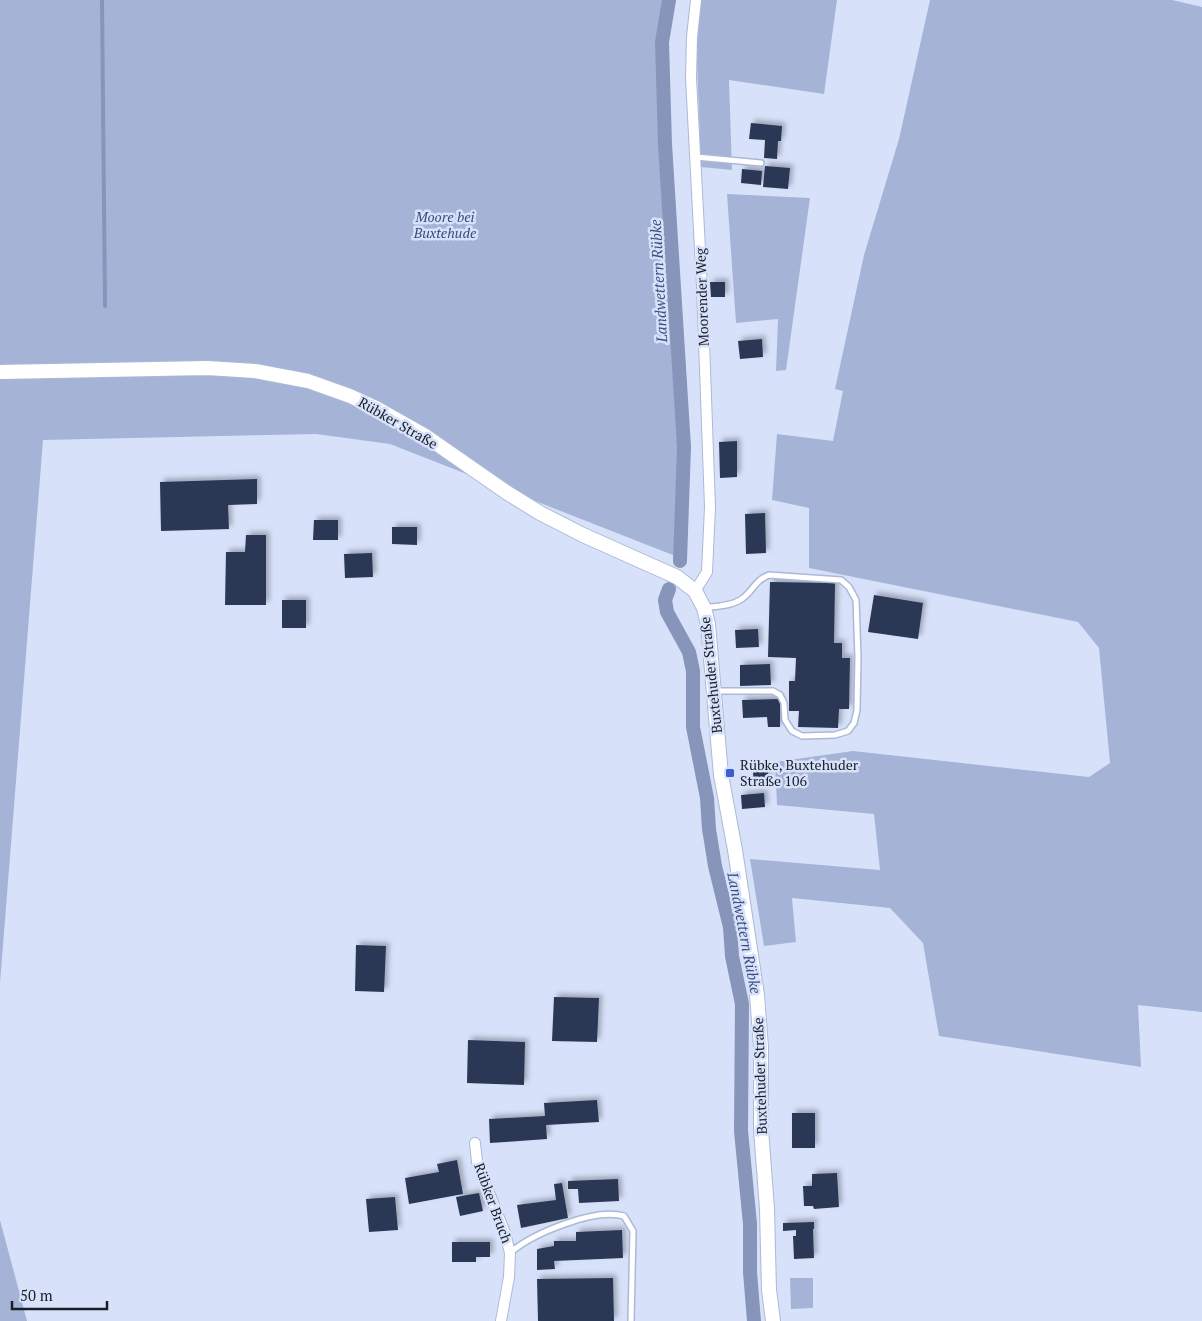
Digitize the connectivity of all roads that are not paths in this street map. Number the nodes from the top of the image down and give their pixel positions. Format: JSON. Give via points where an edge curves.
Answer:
{"nodes":[{"id":1,"x":696,"y":0,"type":"edge"},
{"id":2,"x":696,"y":157,"type":"junction"},
{"id":3,"x":761,"y":163,"type":"dead end"},
{"id":4,"x":0,"y":372,"type":"edge"},
{"id":5,"x":621,"y":552,"type":"joint"},
{"id":6,"x":695,"y":591,"type":"junction"},
{"id":7,"x":704,"y":608,"type":"junction"},
{"id":8,"x":713,"y":692,"type":"junction"},
{"id":9,"x":475,"y":1143,"type":"dead end"},
{"id":10,"x":510,"y":1253,"type":"junction"},
{"id":11,"x":501,"y":1321,"type":"edge"},
{"id":12,"x":631,"y":1321,"type":"edge"},
{"id":13,"x":773,"y":1321,"type":"edge"}],
"edges":[{"from":1,"to":2,"type":"street","name":"Moorender Weg","via":[[691,78]]},
{"from":2,"to":3,"type":"lane"},
{"from":2,"to":6,"type":"street","name":"Moorender Weg","via":[[710,506],[707,572]]},
{"from":4,"to":5,"type":"street","name":"Rübker Straße","via":[[207,368],[256,371],[308,381],[376,408],[424,435],[540,513]]},
{"from":5,"to":6,"type":"street","name":"Buxtehuder Straße","via":[[677,577]]},
{"from":6,"to":7,"type":"street","name":"Buxtehuder Straße"},
{"from":7,"to":8,"type":"street","name":"Buxtehuder Straße"},
{"from":7,"to":8,"type":"lane","via":[[743,598],[759,579],[769,575],[841,580],[856,600],[857,710],[854,724],[848,731],[835,735],[802,736],[785,720],[780,695],[773,692]]},
{"from":8,"to":13,"type":"street","name":"Buxtehuder Straße","via":[[720,775],[757,995],[761,1129]]},
{"from":9,"to":10,"type":"street","name":"Rübker Bruch","via":[[477,1162],[506,1233]]},
{"from":10,"to":11,"type":"street","name":"Rübker Bruch"},
{"from":10,"to":12,"type":"lane","via":[[522,1243],[554,1228],[615,1213],[624,1216],[633,1230]]}]}
